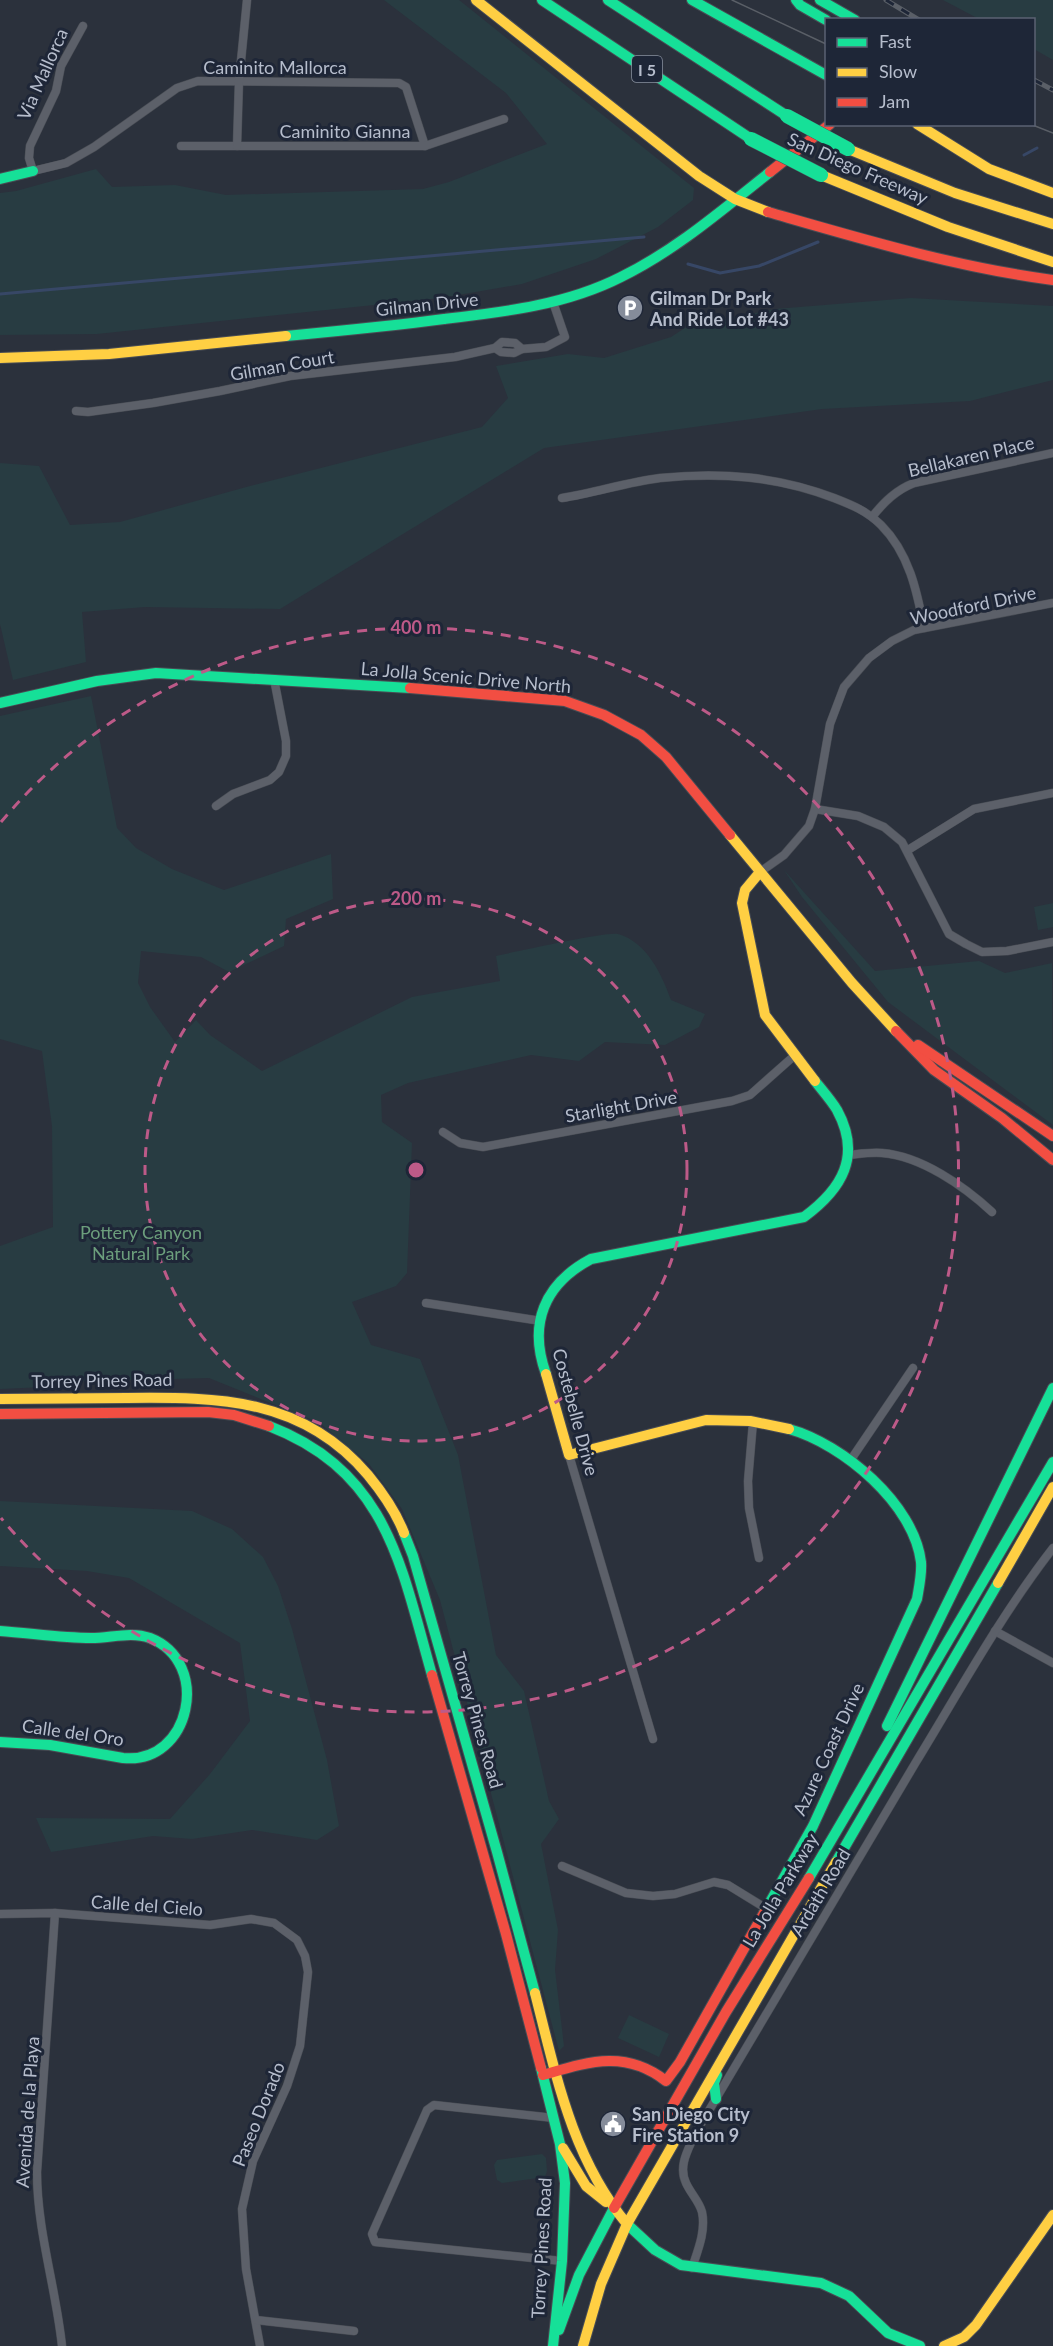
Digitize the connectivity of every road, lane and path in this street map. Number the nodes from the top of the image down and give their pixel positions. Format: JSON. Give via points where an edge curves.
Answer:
{"nodes":[{"id":1,"x":247,"y":0,"type":"edge"},
{"id":2,"x":476,"y":0,"type":"edge"},
{"id":3,"x":542,"y":0,"type":"edge"},
{"id":4,"x":608,"y":0,"type":"edge"},
{"id":5,"x":692,"y":0,"type":"edge"},
{"id":6,"x":796,"y":0,"type":"edge"},
{"id":7,"x":820,"y":0,"type":"edge"},
{"id":8,"x":852,"y":18,"type":"edge"},
{"id":9,"x":825,"y":19,"type":"edge"},
{"id":10,"x":83,"y":26,"type":"dead end"},
{"id":11,"x":825,"y":74,"type":"edge"},
{"id":12,"x":239,"y":81,"type":"junction"},
{"id":13,"x":504,"y":119,"type":"dead end"},
{"id":14,"x":828,"y":126,"type":"edge"},
{"id":15,"x":920,"y":126,"type":"edge"},
{"id":16,"x":181,"y":146,"type":"dead end"},
{"id":17,"x":237,"y":146,"type":"junction"},
{"id":18,"x":424,"y":146,"type":"junction"},
{"id":19,"x":33,"y":171,"type":"junction"},
{"id":20,"x":0,"y":179,"type":"edge"},
{"id":21,"x":1053,"y":193,"type":"edge"},
{"id":22,"x":735,"y":200,"type":"junction"},
{"id":23,"x":1053,"y":225,"type":"edge"},
{"id":24,"x":1053,"y":262,"type":"edge"},
{"id":25,"x":1053,"y":280,"type":"edge"},
{"id":26,"x":553,"y":302,"type":"junction"},
{"id":27,"x":0,"y":358,"type":"edge"},
{"id":28,"x":76,"y":411,"type":"dead end"},
{"id":29,"x":1053,"y":453,"type":"edge"},
{"id":30,"x":562,"y":498,"type":"dead end"},
{"id":31,"x":872,"y":517,"type":"junction"},
{"id":32,"x":1053,"y":603,"type":"edge"},
{"id":33,"x":924,"y":628,"type":"junction"},
{"id":34,"x":274,"y":679,"type":"junction"},
{"id":35,"x":0,"y":703,"type":"edge"},
{"id":36,"x":1053,"y":793,"type":"edge"},
{"id":37,"x":216,"y":806,"type":"dead end"},
{"id":38,"x":815,"y":809,"type":"junction"},
{"id":39,"x":908,"y":850,"type":"junction"},
{"id":40,"x":760,"y":872,"type":"junction"},
{"id":41,"x":1053,"y":942,"type":"edge"},
{"id":42,"x":896,"y":1031,"type":"junction"},
{"id":43,"x":794,"y":1056,"type":"junction"},
{"id":44,"x":443,"y":1132,"type":"dead end"},
{"id":45,"x":1053,"y":1136,"type":"edge"},
{"id":46,"x":849,"y":1155,"type":"junction"},
{"id":47,"x":1053,"y":1160,"type":"edge"},
{"id":48,"x":992,"y":1212,"type":"dead end"},
{"id":49,"x":426,"y":1303,"type":"dead end"},
{"id":50,"x":540,"y":1321,"type":"junction"},
{"id":51,"x":913,"y":1368,"type":"dead end"},
{"id":52,"x":1053,"y":1388,"type":"edge"},
{"id":53,"x":0,"y":1400,"type":"edge"},
{"id":54,"x":0,"y":1414,"type":"edge"},
{"id":55,"x":753,"y":1422,"type":"junction"},
{"id":56,"x":568,"y":1455,"type":"junction"},
{"id":57,"x":852,"y":1458,"type":"junction"},
{"id":58,"x":1053,"y":1462,"type":"edge"},
{"id":59,"x":1053,"y":1487,"type":"edge"},
{"id":60,"x":1053,"y":1548,"type":"edge"},
{"id":61,"x":759,"y":1558,"type":"dead end"},
{"id":62,"x":0,"y":1631,"type":"edge"},
{"id":63,"x":995,"y":1631,"type":"junction"},
{"id":64,"x":1053,"y":1663,"type":"edge"},
{"id":65,"x":653,"y":1739,"type":"dead end"},
{"id":66,"x":0,"y":1742,"type":"edge"},
{"id":67,"x":840,"y":1825,"type":"junction"},
{"id":68,"x":562,"y":1866,"type":"dead end"},
{"id":69,"x":767,"y":1909,"type":"junction"},
{"id":70,"x":55,"y":1913,"type":"junction"},
{"id":71,"x":0,"y":1914,"type":"edge"},
{"id":72,"x":289,"y":1933,"type":"joint"},
{"id":73,"x":726,"y":2053,"type":"junction"},
{"id":74,"x":550,"y":2073,"type":"junction"},
{"id":75,"x":716,"y":2099,"type":"junction"},
{"id":76,"x":554,"y":2118,"type":"junction"},
{"id":77,"x":560,"y":2144,"type":"junction"},
{"id":78,"x":614,"y":2208,"type":"junction"},
{"id":79,"x":1053,"y":2215,"type":"edge"},
{"id":80,"x":627,"y":2224,"type":"junction"},
{"id":81,"x":562,"y":2261,"type":"junction"},
{"id":82,"x":692,"y":2268,"type":"junction"},
{"id":83,"x":256,"y":2320,"type":"junction"},
{"id":84,"x":354,"y":2331,"type":"dead end"},
{"id":85,"x":62,"y":2346,"type":"edge"},
{"id":86,"x":260,"y":2346,"type":"edge"},
{"id":87,"x":554,"y":2346,"type":"edge"},
{"id":88,"x":583,"y":2346,"type":"edge"},
{"id":89,"x":920,"y":2346,"type":"edge"},
{"id":90,"x":944,"y":2346,"type":"edge"}],
"edges":[{"from":1,"to":12,"type":"street"},
{"from":2,"to":22,"type":"main road","via":[[665,151]]},
{"from":3,"to":24,"type":"main road","name":"San Diego Freeway","number":"I 5","bridge":true,"via":[[751,139],[821,175],[948,227]]},
{"from":4,"to":23,"type":"main road","name":"San Diego Freeway","number":"I 5","bridge":true,"via":[[787,116],[848,149],[955,193]]},
{"from":5,"to":11,"type":"main road"},
{"from":6,"to":9,"type":"main road"},
{"from":7,"to":8,"type":"main road"},
{"from":10,"to":19,"type":"street","name":"Via Mallorca","via":[[61,66],[56,92],[30,146],[28,158]]},
{"from":12,"to":17,"type":"street"},
{"from":12,"to":18,"type":"street","name":"Caminito Mallorca","via":[[399,83],[409,94]]},
{"from":12,"to":19,"type":"street","name":"Caminito Mallorca","via":[[188,83],[94,147],[66,162]]},
{"from":13,"to":18,"type":"street","name":"Caminito Gianna"},
{"from":14,"to":22,"type":"main road","name":"Gilman Drive"},
{"from":15,"to":21,"type":"main road","via":[[989,169]]},
{"from":16,"to":17,"type":"street","name":"Caminito Gianna"},
{"from":17,"to":18,"type":"street","name":"Caminito Gianna"},
{"from":19,"to":20,"type":"main road"},
{"from":22,"to":25,"type":"main road","via":[[955,263]]},
{"from":22,"to":26,"type":"main road","name":"Gilman Drive","via":[[647,264],[590,291]]},
{"from":26,"to":27,"type":"main road","name":"Gilman Drive","via":[[477,316],[356,330],[109,354]]},
{"from":26,"to":28,"type":"street","name":"Gilman Court","via":[[565,336],[546,347],[522,349],[515,342],[501,342],[495,348],[420,361],[290,376],[153,403]]},
{"from":29,"to":31,"type":"street","name":"Bellakaren Place","via":[[902,487]]},
{"from":30,"to":31,"type":"street","via":[[659,478],[725,476],[805,487],[865,510]]},
{"from":31,"to":33,"type":"street","via":[[900,549],[915,583]]},
{"from":32,"to":33,"type":"street","name":"Woodford Drive"},
{"from":33,"to":38,"type":"street","name":"Woodford Drive","via":[[892,641],[869,658],[844,687],[830,724]]},
{"from":34,"to":35,"type":"main road","name":"La Jolla Scenic Drive North","via":[[131,674]]},
{"from":34,"to":37,"type":"street","via":[[286,741],[286,756],[279,772]]},
{"from":34,"to":40,"type":"main road","name":"La Jolla Scenic Drive North","via":[[565,701],[604,715],[641,735],[666,756]]},
{"from":36,"to":39,"type":"street","via":[[974,809]]},
{"from":38,"to":39,"type":"street","via":[[858,816],[884,826]]},
{"from":38,"to":40,"type":"street","name":"Woodford Drive","via":[[801,838]]},
{"from":39,"to":41,"type":"street","via":[[949,934],[982,952]]},
{"from":40,"to":42,"type":"main road","name":"La Jolla Scenic Drive North","via":[[875,1012]]},
{"from":40,"to":43,"type":"main road","via":[[748,883],[741,903],[765,1015]]},
{"from":42,"to":45,"type":"main road"},
{"from":42,"to":47,"type":"main road","via":[[934,1070]]},
{"from":43,"to":44,"type":"street","name":"Starlight Drive","via":[[750,1095],[732,1101],[483,1147],[460,1143]]},
{"from":43,"to":46,"type":"main road","via":[[845,1123]]},
{"from":46,"to":48,"type":"street","via":[[881,1153],[901,1157],[936,1171]]},
{"from":46,"to":50,"type":"main road","name":"Costebelle Drive","via":[[842,1180],[833,1194],[804,1217],[591,1259],[559,1280],[548,1295]]},
{"from":49,"to":50,"type":"street"},
{"from":50,"to":56,"type":"main road","name":"Costebelle Drive","via":[[538,1348]]},
{"from":51,"to":57,"type":"street"},
{"from":52,"to":67,"type":"main road"},
{"from":53,"to":74,"type":"main road","name":"Torrey Pines Road","via":[[177,1397],[236,1401],[303,1422],[333,1441],[358,1464],[390,1506],[413,1556],[497,1852]]},
{"from":54,"to":74,"type":"main road","name":"Torrey Pines Road","via":[[187,1412],[253,1419],[302,1439],[322,1452],[364,1492],[387,1529],[399,1559],[506,1934]]},
{"from":55,"to":56,"type":"main road","via":[[723,1419],[690,1423]]},
{"from":55,"to":57,"type":"main road","via":[[778,1425],[824,1442]]},
{"from":55,"to":61,"type":"street","via":[[749,1508]]},
{"from":56,"to":65,"type":"street","name":"Costebelle Drive"},
{"from":57,"to":69,"type":"main road","name":"Azure Coast Drive","via":[[883,1489],[903,1518],[921,1560],[917,1599],[813,1826]]},
{"from":58,"to":67,"type":"main road","name":"La Jolla Parkway"},
{"from":59,"to":73,"type":"main road","name":"La Jolla Parkway"},
{"from":60,"to":63,"type":"street","name":"Ardath Road"},
{"from":62,"to":66,"type":"main road","name":"Calle del Oro","via":[[88,1639],[139,1635],[171,1654],[183,1672],[188,1693],[183,1723],[169,1741],[157,1751],[134,1758]]},
{"from":63,"to":64,"type":"street"},
{"from":63,"to":75,"type":"street","name":"Ardath Road"},
{"from":67,"to":78,"type":"main road","name":"La Jolla Parkway","via":[[726,2012]]},
{"from":68,"to":69,"type":"street","via":[[626,1893],[653,1896],[714,1882],[728,1885]]},
{"from":69,"to":74,"type":"main road","name":"Azure Coast Drive","via":[[666,2081],[625,2060],[604,2059]]},
{"from":70,"to":71,"type":"street","name":"Calle del Cielo"},
{"from":70,"to":72,"type":"street","name":"Calle del Cielo","via":[[210,1925],[251,1919],[274,1923]]},
{"from":70,"to":85,"type":"street","name":"Avenida de la Playa","via":[[37,2203]]},
{"from":72,"to":83,"type":"street","name":"Paseo Dorado","via":[[297,1940],[308,1972],[300,2046],[288,2086],[253,2161],[242,2209],[246,2269]]},
{"from":73,"to":75,"type":"main road","via":[[714,2083]]},
{"from":73,"to":80,"type":"main road","name":"La Jolla Parkway"},
{"from":74,"to":76,"type":"main road","name":"Torrey Pines Road"},
{"from":74,"to":78,"type":"main road","name":"Torrey Pines Road","via":[[578,2146]]},
{"from":75,"to":82,"type":"street","name":"Ardath Road","via":[[684,2158],[686,2183],[698,2201],[703,2225]]},
{"from":76,"to":77,"type":"main road","name":"Torrey Pines Road"},
{"from":76,"to":81,"type":"street","via":[[434,2105],[427,2110],[372,2234],[375,2242]]},
{"from":77,"to":78,"type":"main road","via":[[586,2186]]},
{"from":77,"to":81,"type":"main road","name":"Torrey Pines Road","via":[[565,2183]]},
{"from":78,"to":80,"type":"main road","name":"Torrey Pines Road"},
{"from":78,"to":87,"type":"main road","name":"La Jolla Parkway","via":[[579,2275]]},
{"from":79,"to":90,"type":"main road","via":[[976,2325],[964,2337]]},
{"from":80,"to":82,"type":"main road","name":"Torrey Pines Road","via":[[655,2250]]},
{"from":80,"to":88,"type":"main road","via":[[594,2300]]},
{"from":81,"to":87,"type":"main road","name":"Torrey Pines Road"},
{"from":82,"to":89,"type":"main road","name":"Torrey Pines Road","via":[[821,2283],[849,2296],[888,2333]]},
{"from":83,"to":84,"type":"street"},
{"from":83,"to":86,"type":"street","name":"Paseo Dorado"}]}
